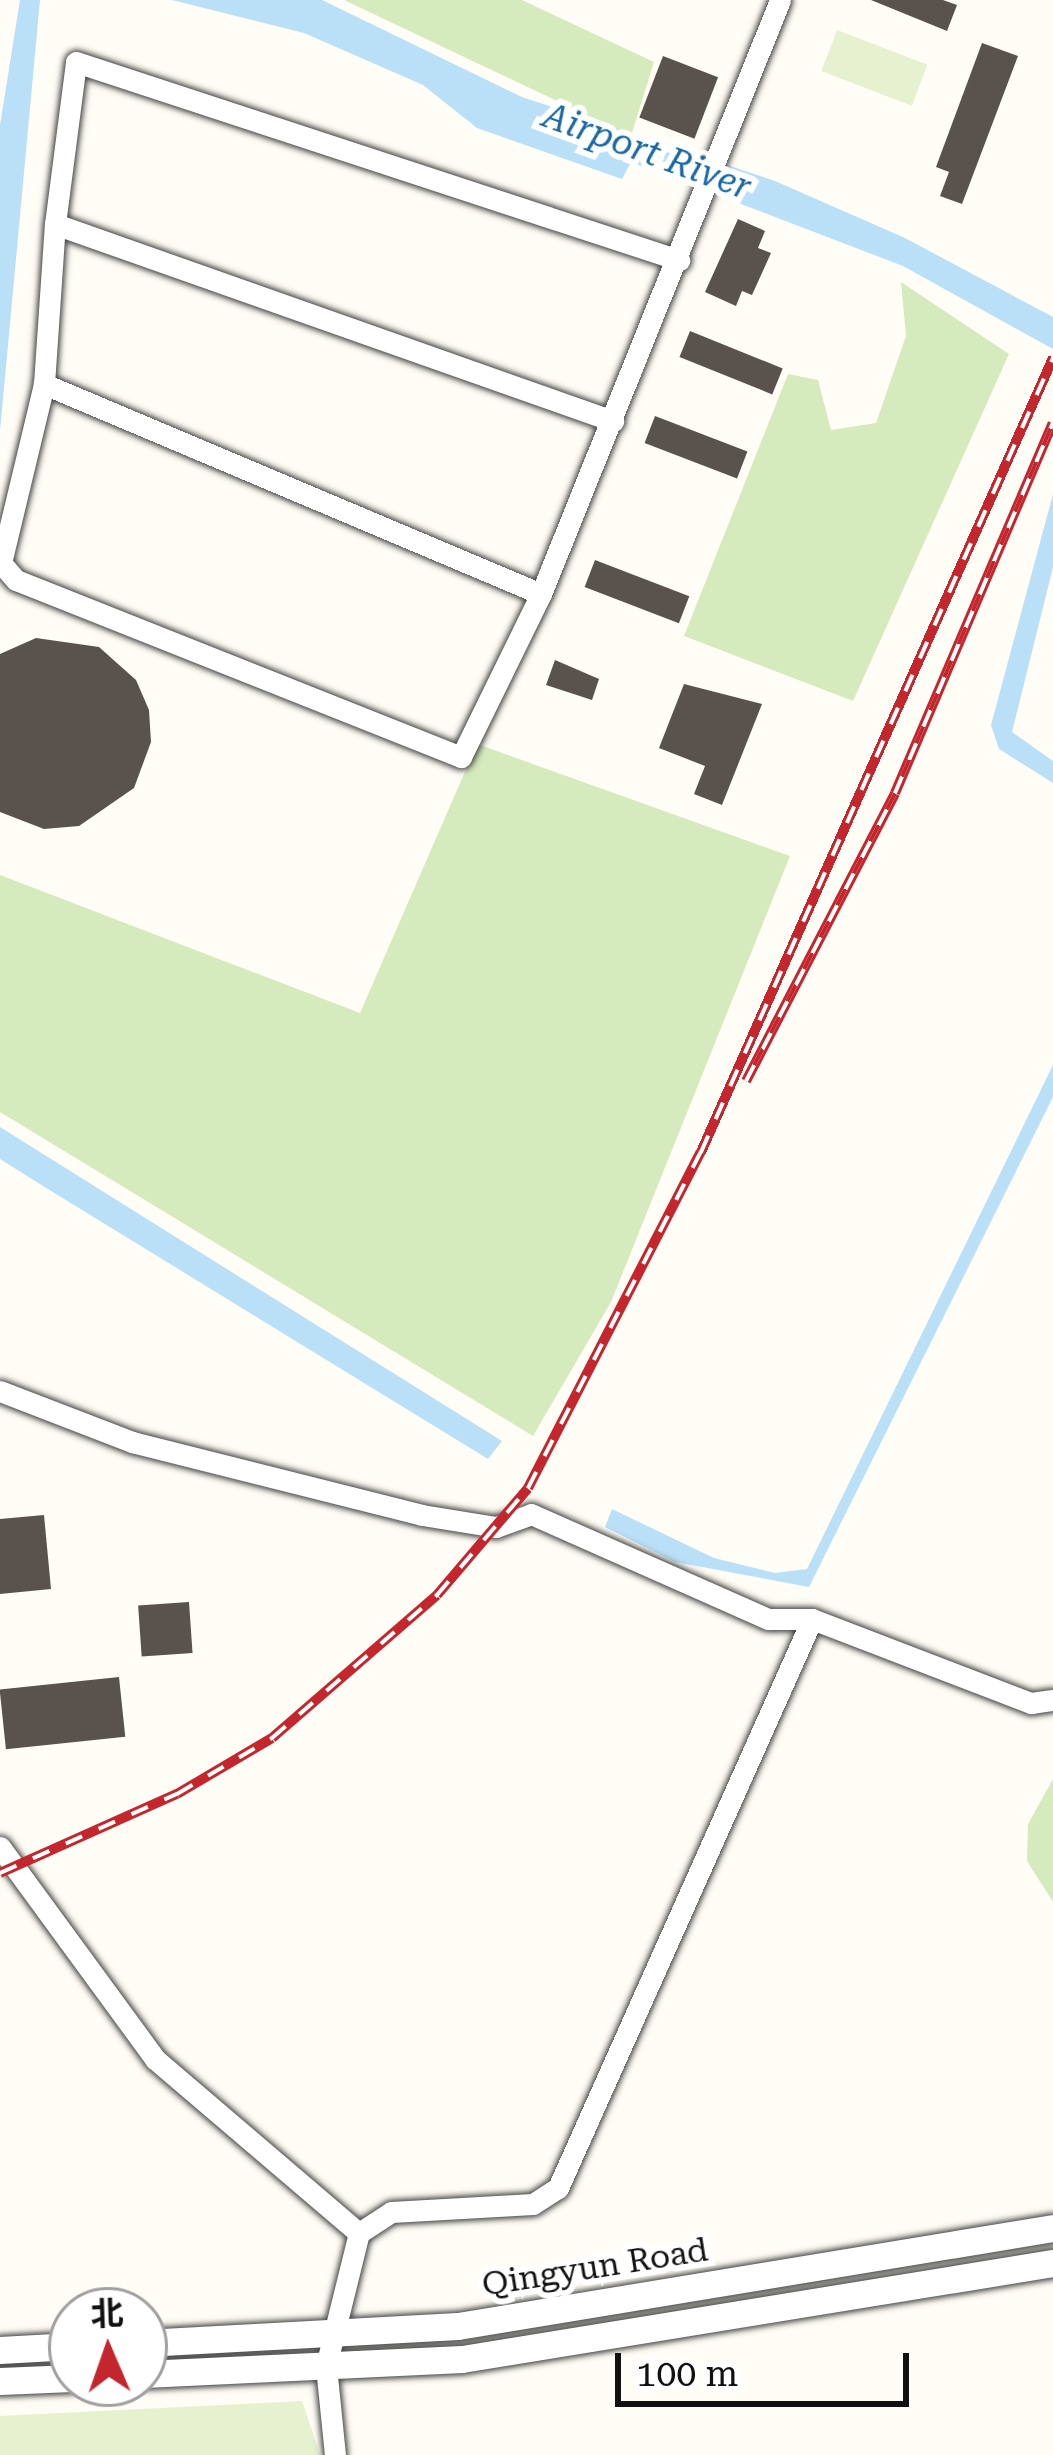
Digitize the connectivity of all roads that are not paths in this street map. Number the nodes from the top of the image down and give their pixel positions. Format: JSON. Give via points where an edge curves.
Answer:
{"nodes":[{"id":1,"x":780,"y":0,"type":"edge"},
{"id":2,"x":55,"y":224,"type":"junction"},
{"id":3,"x":683,"y":251,"type":"junction"},
{"id":4,"x":44,"y":384,"type":"junction"},
{"id":5,"x":613,"y":421,"type":"junction"},
{"id":6,"x":542,"y":594,"type":"junction"},
{"id":7,"x":0,"y":1391,"type":"edge"},
{"id":8,"x":812,"y":1619,"type":"junction"},
{"id":9,"x":1053,"y":1700,"type":"edge"},
{"id":10,"x":0,"y":1847,"type":"edge"},
{"id":11,"x":1053,"y":2228,"type":"edge"},
{"id":12,"x":358,"y":2233,"type":"junction"},
{"id":13,"x":1053,"y":2264,"type":"edge"},
{"id":14,"x":332,"y":2333,"type":"junction"},
{"id":15,"x":168,"y":2342,"type":"edge"},
{"id":16,"x":48,"y":2347,"type":"edge"},
{"id":17,"x":0,"y":2350,"type":"edge"},
{"id":18,"x":326,"y":2366,"type":"junction"},
{"id":19,"x":168,"y":2373,"type":"edge"},
{"id":20,"x":48,"y":2379,"type":"edge"},
{"id":21,"x":0,"y":2381,"type":"edge"},
{"id":22,"x":335,"y":2455,"type":"edge"}],
"edges":[{"from":1,"to":3,"type":"street"},
{"from":2,"to":3,"type":"street","via":[[76,62]]},
{"from":2,"to":4,"type":"street"},
{"from":2,"to":5,"type":"street"},
{"from":3,"to":5,"type":"street"},
{"from":4,"to":6,"type":"street"},
{"from":4,"to":6,"type":"street","via":[[1,563],[46,595],[461,757]]},
{"from":5,"to":6,"type":"street"},
{"from":7,"to":8,"type":"street","via":[[132,1442],[422,1516],[496,1527],[531,1514],[768,1619]]},
{"from":8,"to":9,"type":"street","via":[[1031,1703]]},
{"from":8,"to":12,"type":"street","via":[[558,2188],[533,2204],[409,2208]]},
{"from":10,"to":12,"type":"street","via":[[155,2059]]},
{"from":11,"to":14,"type":"street","name":"Qingyun Road","via":[[458,2326]]},
{"from":12,"to":14,"type":"street"},
{"from":13,"to":18,"type":"street","via":[[462,2359]]},
{"from":14,"to":15,"type":"street","name":"Qingyun Road"},
{"from":14,"to":18,"type":"street"},
{"from":16,"to":17,"type":"street"},
{"from":18,"to":19,"type":"street"},
{"from":18,"to":22,"type":"street"},
{"from":20,"to":21,"type":"street"}]}
